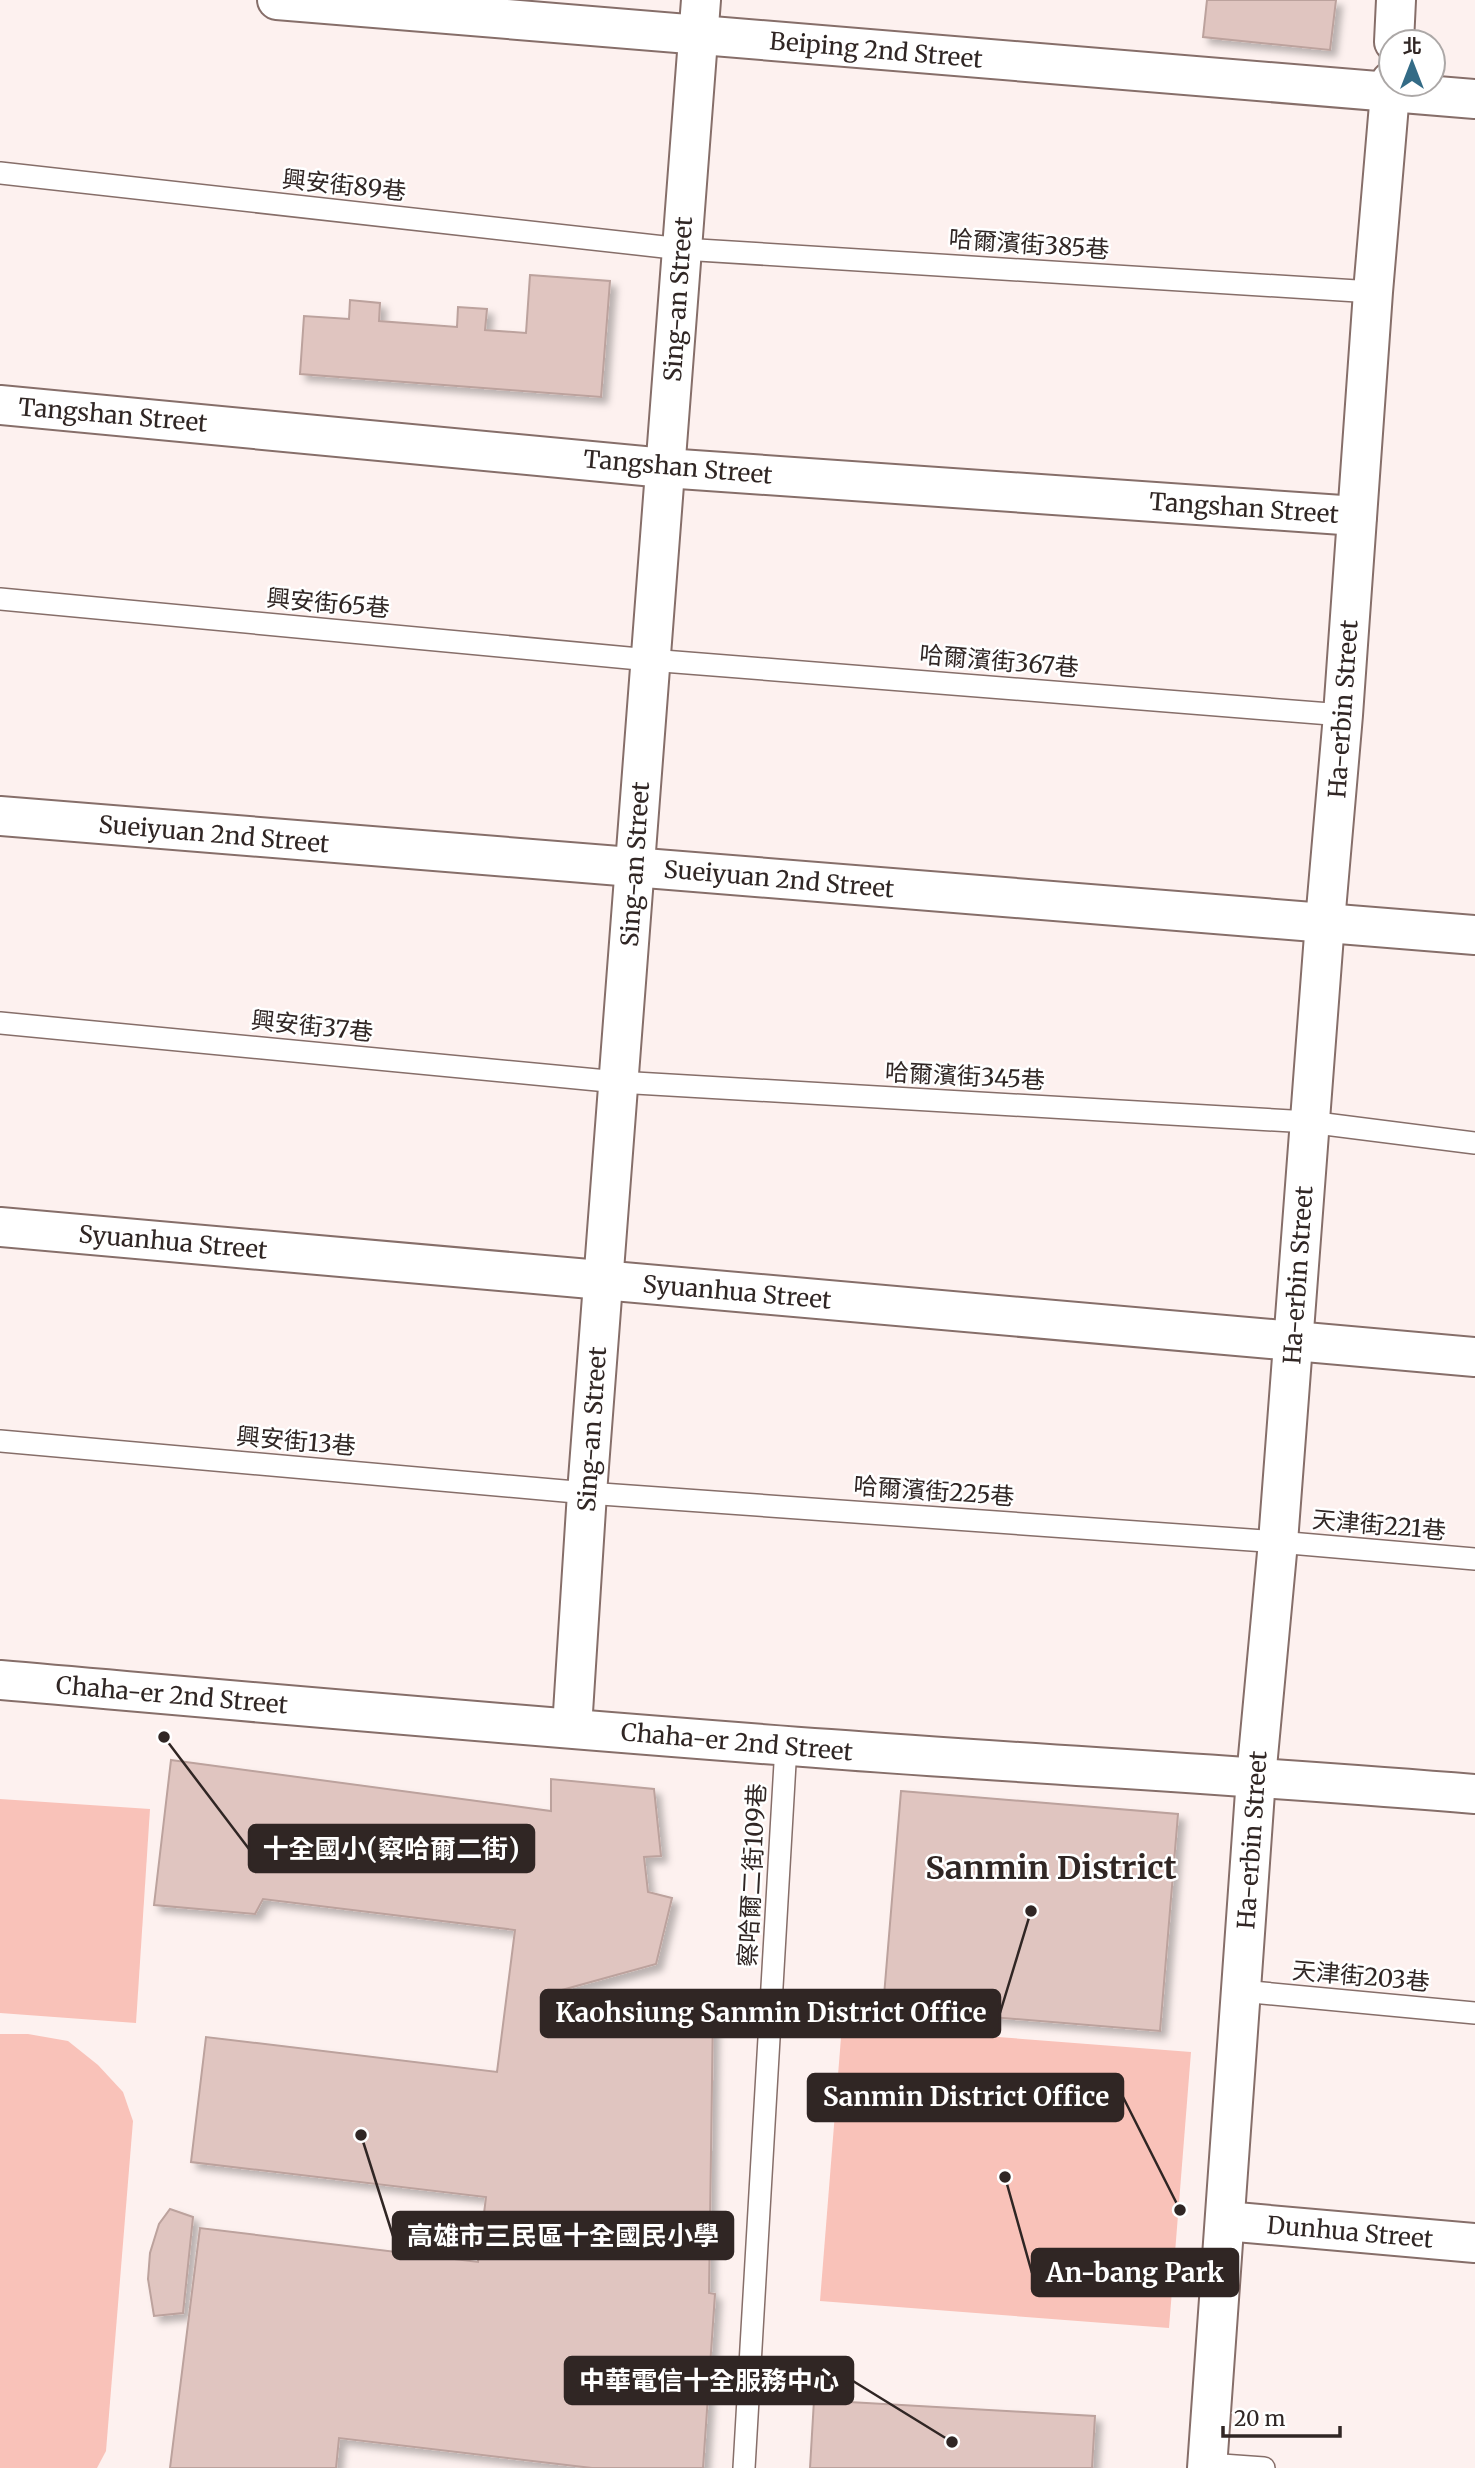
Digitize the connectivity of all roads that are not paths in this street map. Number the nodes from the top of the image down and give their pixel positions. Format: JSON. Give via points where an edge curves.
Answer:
{"nodes":[{"id":1,"x":277,"y":0,"type":"edge"},
{"id":2,"x":1396,"y":0,"type":"edge"},
{"id":3,"x":699,"y":17,"type":"edge"},
{"id":4,"x":1395,"y":28,"type":"edge"},
{"id":5,"x":1377,"y":86,"type":"edge"},
{"id":6,"x":1447,"y":95,"type":"edge"},
{"id":7,"x":1390,"y":98,"type":"edge"},
{"id":8,"x":1475,"y":99,"type":"edge"},
{"id":9,"x":0,"y":173,"type":"edge"},
{"id":10,"x":682,"y":249,"type":"junction"},
{"id":11,"x":1373,"y":292,"type":"junction"},
{"id":12,"x":0,"y":405,"type":"edge"},
{"id":13,"x":665,"y":468,"type":"junction"},
{"id":14,"x":1357,"y":516,"type":"junction"},
{"id":15,"x":0,"y":599,"type":"edge"},
{"id":16,"x":650,"y":660,"type":"junction"},
{"id":17,"x":1343,"y":715,"type":"junction"},
{"id":18,"x":0,"y":816,"type":"edge"},
{"id":19,"x":635,"y":867,"type":"junction"},
{"id":20,"x":1325,"y":922,"type":"junction"},
{"id":21,"x":1475,"y":934,"type":"edge"},
{"id":22,"x":0,"y":1023,"type":"edge"},
{"id":23,"x":618,"y":1082,"type":"junction"},
{"id":24,"x":1310,"y":1122,"type":"junction"},
{"id":25,"x":1475,"y":1143,"type":"edge"},
{"id":26,"x":0,"y":1227,"type":"edge"},
{"id":27,"x":603,"y":1280,"type":"junction"},
{"id":28,"x":1293,"y":1340,"type":"junction"},
{"id":29,"x":1475,"y":1357,"type":"edge"},
{"id":30,"x":0,"y":1441,"type":"edge"},
{"id":31,"x":587,"y":1493,"type":"junction"},
{"id":32,"x":1278,"y":1542,"type":"junction"},
{"id":33,"x":1475,"y":1559,"type":"edge"},
{"id":34,"x":0,"y":1680,"type":"edge"},
{"id":35,"x":572,"y":1728,"type":"junction"},
{"id":36,"x":786,"y":1746,"type":"junction"},
{"id":37,"x":1256,"y":1777,"type":"junction"},
{"id":38,"x":1475,"y":1794,"type":"edge"},
{"id":39,"x":1241,"y":1991,"type":"junction"},
{"id":40,"x":1475,"y":2013,"type":"edge"},
{"id":41,"x":1225,"y":2221,"type":"junction"},
{"id":42,"x":1475,"y":2243,"type":"edge"},
{"id":43,"x":1207,"y":2466,"type":"edge"},
{"id":44,"x":744,"y":2468,"type":"edge"},
{"id":45,"x":1264,"y":2468,"type":"edge"}],
"edges":[{"from":1,"to":3,"type":"street","name":"Beiping 2nd Street"},
{"from":2,"to":4,"type":"street"},
{"from":3,"to":5,"type":"street","name":"Beiping 2nd Street"},
{"from":3,"to":10,"type":"street","name":"Sing-an Street"},
{"from":6,"to":8,"type":"street","name":"Beiping 2nd Street"},
{"from":7,"to":11,"type":"street","name":"Ha-erbin Street"},
{"from":9,"to":10,"type":"lane","name":"興安街89巷"},
{"from":10,"to":11,"type":"lane","name":"哈爾濱街385巷"},
{"from":10,"to":13,"type":"street","name":"Sing-an Street"},
{"from":11,"to":14,"type":"street","name":"Ha-erbin Street"},
{"from":12,"to":13,"type":"street","name":"Tangshan Street"},
{"from":13,"to":14,"type":"street","name":"Tangshan Street"},
{"from":13,"to":16,"type":"street","name":"Sing-an Street"},
{"from":14,"to":17,"type":"street","name":"Ha-erbin Street"},
{"from":15,"to":16,"type":"lane","name":"興安街65巷"},
{"from":16,"to":17,"type":"lane","name":"哈爾濱街367巷"},
{"from":16,"to":19,"type":"street","name":"Sing-an Street"},
{"from":17,"to":20,"type":"street","name":"Ha-erbin Street"},
{"from":18,"to":19,"type":"street","name":"Sueiyuan 2nd Street"},
{"from":19,"to":20,"type":"street","name":"Sueiyuan 2nd Street"},
{"from":19,"to":23,"type":"street","name":"Sing-an Street"},
{"from":20,"to":21,"type":"street","name":"Sueiyuan 2nd Street"},
{"from":20,"to":24,"type":"street","name":"Ha-erbin Street"},
{"from":22,"to":23,"type":"lane","name":"興安街37巷"},
{"from":23,"to":24,"type":"lane","name":"哈爾濱街345巷"},
{"from":23,"to":27,"type":"street","name":"Sing-an Street"},
{"from":24,"to":25,"type":"lane","name":"哈爾濱街345巷"},
{"from":24,"to":28,"type":"street","name":"Ha-erbin Street"},
{"from":26,"to":27,"type":"street","name":"Syuanhua Street"},
{"from":27,"to":28,"type":"street","name":"Syuanhua Street"},
{"from":27,"to":31,"type":"street","name":"Sing-an Street"},
{"from":28,"to":29,"type":"street","name":"Syuanhua Street"},
{"from":28,"to":32,"type":"street","name":"Ha-erbin Street"},
{"from":30,"to":31,"type":"lane","name":"興安街13巷"},
{"from":31,"to":32,"type":"lane","name":"哈爾濱街225巷"},
{"from":31,"to":35,"type":"street","name":"Sing-an Street"},
{"from":32,"to":33,"type":"lane","name":"天津街221巷"},
{"from":32,"to":37,"type":"street","name":"Ha-erbin Street"},
{"from":34,"to":35,"type":"street","name":"Chaha-er 2nd Street"},
{"from":35,"to":36,"type":"street","name":"Chaha-er 2nd Street"},
{"from":36,"to":37,"type":"street","name":"Chaha-er 2nd Street"},
{"from":36,"to":44,"type":"lane","name":"察哈爾二街109巷"},
{"from":37,"to":38,"type":"street","name":"Chaha-er 2nd Street"},
{"from":37,"to":39,"type":"street","name":"Ha-erbin Street"},
{"from":39,"to":40,"type":"lane","name":"天津街203巷"},
{"from":39,"to":41,"type":"street","name":"Ha-erbin Street"},
{"from":41,"to":42,"type":"street","name":"Dunhua Street"},
{"from":41,"to":43,"type":"street","name":"Ha-erbin Street"},
{"from":43,"to":45,"type":"lane"}]}
